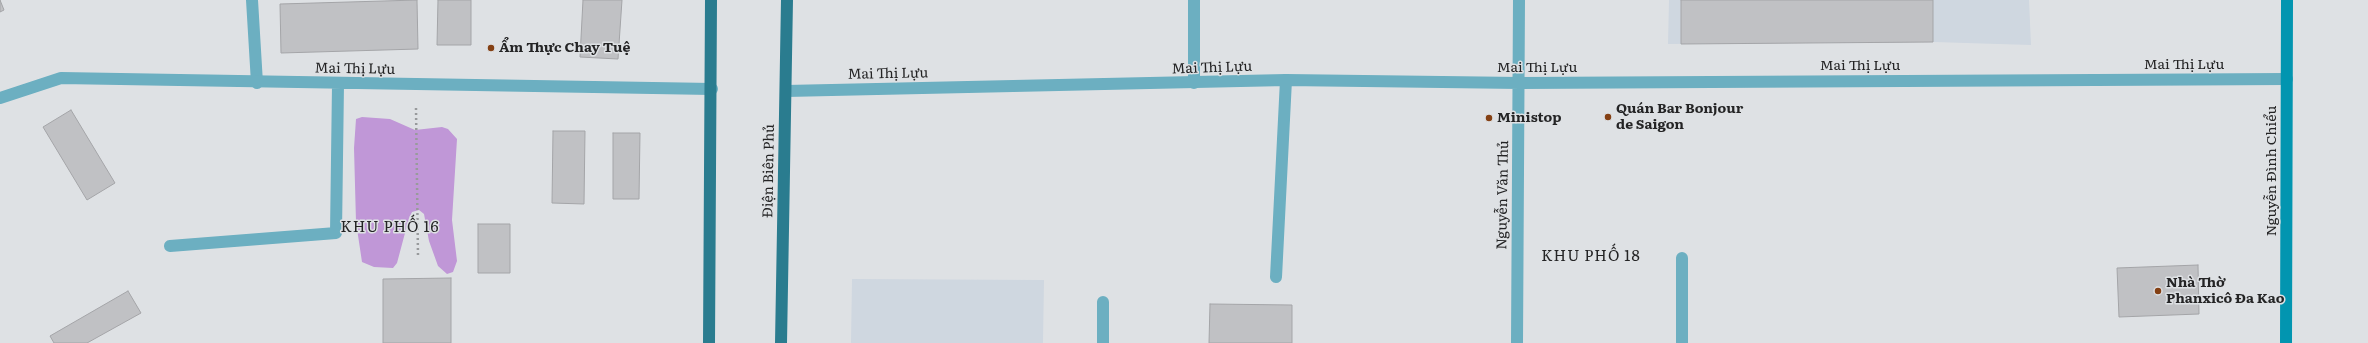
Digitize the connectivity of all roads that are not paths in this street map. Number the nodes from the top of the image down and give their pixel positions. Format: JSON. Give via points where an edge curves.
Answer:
{"nodes":[{"id":1,"x":252,"y":0,"type":"edge"},
{"id":2,"x":711,"y":0,"type":"edge"},
{"id":3,"x":787,"y":0,"type":"edge"},
{"id":4,"x":1194,"y":0,"type":"edge"},
{"id":5,"x":1519,"y":0,"type":"edge"},
{"id":6,"x":2287,"y":0,"type":"edge"},
{"id":7,"x":2287,"y":79,"type":"junction"},
{"id":8,"x":1286,"y":80,"type":"junction"},
{"id":9,"x":257,"y":83,"type":"junction"},
{"id":10,"x":1194,"y":83,"type":"junction"},
{"id":11,"x":1520,"y":83,"type":"junction"},
{"id":12,"x":338,"y":84,"type":"junction"},
{"id":13,"x":712,"y":90,"type":"junction"},
{"id":14,"x":786,"y":91,"type":"junction"},
{"id":15,"x":0,"y":98,"type":"edge"},
{"id":16,"x":170,"y":246,"type":"dead end"},
{"id":17,"x":1682,"y":258,"type":"dead end"},
{"id":18,"x":1276,"y":277,"type":"dead end"},
{"id":19,"x":1103,"y":302,"type":"dead end"},
{"id":20,"x":709,"y":343,"type":"edge"},
{"id":21,"x":781,"y":343,"type":"edge"},
{"id":22,"x":1103,"y":343,"type":"edge"},
{"id":23,"x":1517,"y":343,"type":"edge"},
{"id":24,"x":1682,"y":343,"type":"edge"},
{"id":25,"x":2286,"y":343,"type":"edge"}],
"edges":[{"from":1,"to":9,"type":"street"},
{"from":2,"to":13,"type":"main road"},
{"from":3,"to":14,"type":"main road","name":"Ðiện Biên Phủ"},
{"from":4,"to":10,"type":"street"},
{"from":5,"to":11,"type":"street","name":"Nguyễn Văn Thủ"},
{"from":6,"to":7,"type":"main road","name":"Nguyễn Đình Chiểu"},
{"from":7,"to":11,"type":"street","name":"Mai Thị Lựu"},
{"from":7,"to":25,"type":"main road","name":"Nguyễn Đình Chiểu"},
{"from":8,"to":10,"type":"street","name":"Mai Thị Lựu"},
{"from":8,"to":11,"type":"street","name":"Mai Thị Lựu"},
{"from":8,"to":18,"type":"street"},
{"from":9,"to":12,"type":"street","name":"Mai Thị Lựu"},
{"from":9,"to":15,"type":"street","name":"Mai Thị Lựu","via":[[61,78]]},
{"from":10,"to":14,"type":"street","name":"Mai Thị Lựu"},
{"from":11,"to":23,"type":"street","name":"Nguyễn Văn Thủ"},
{"from":12,"to":13,"type":"street","name":"Mai Thị Lựu"},
{"from":12,"to":16,"type":"street","via":[[336,233]]},
{"from":13,"to":20,"type":"main road"},
{"from":14,"to":21,"type":"main road","name":"Ðiện Biên Phủ"},
{"from":17,"to":24,"type":"street"},
{"from":19,"to":22,"type":"street"}]}
